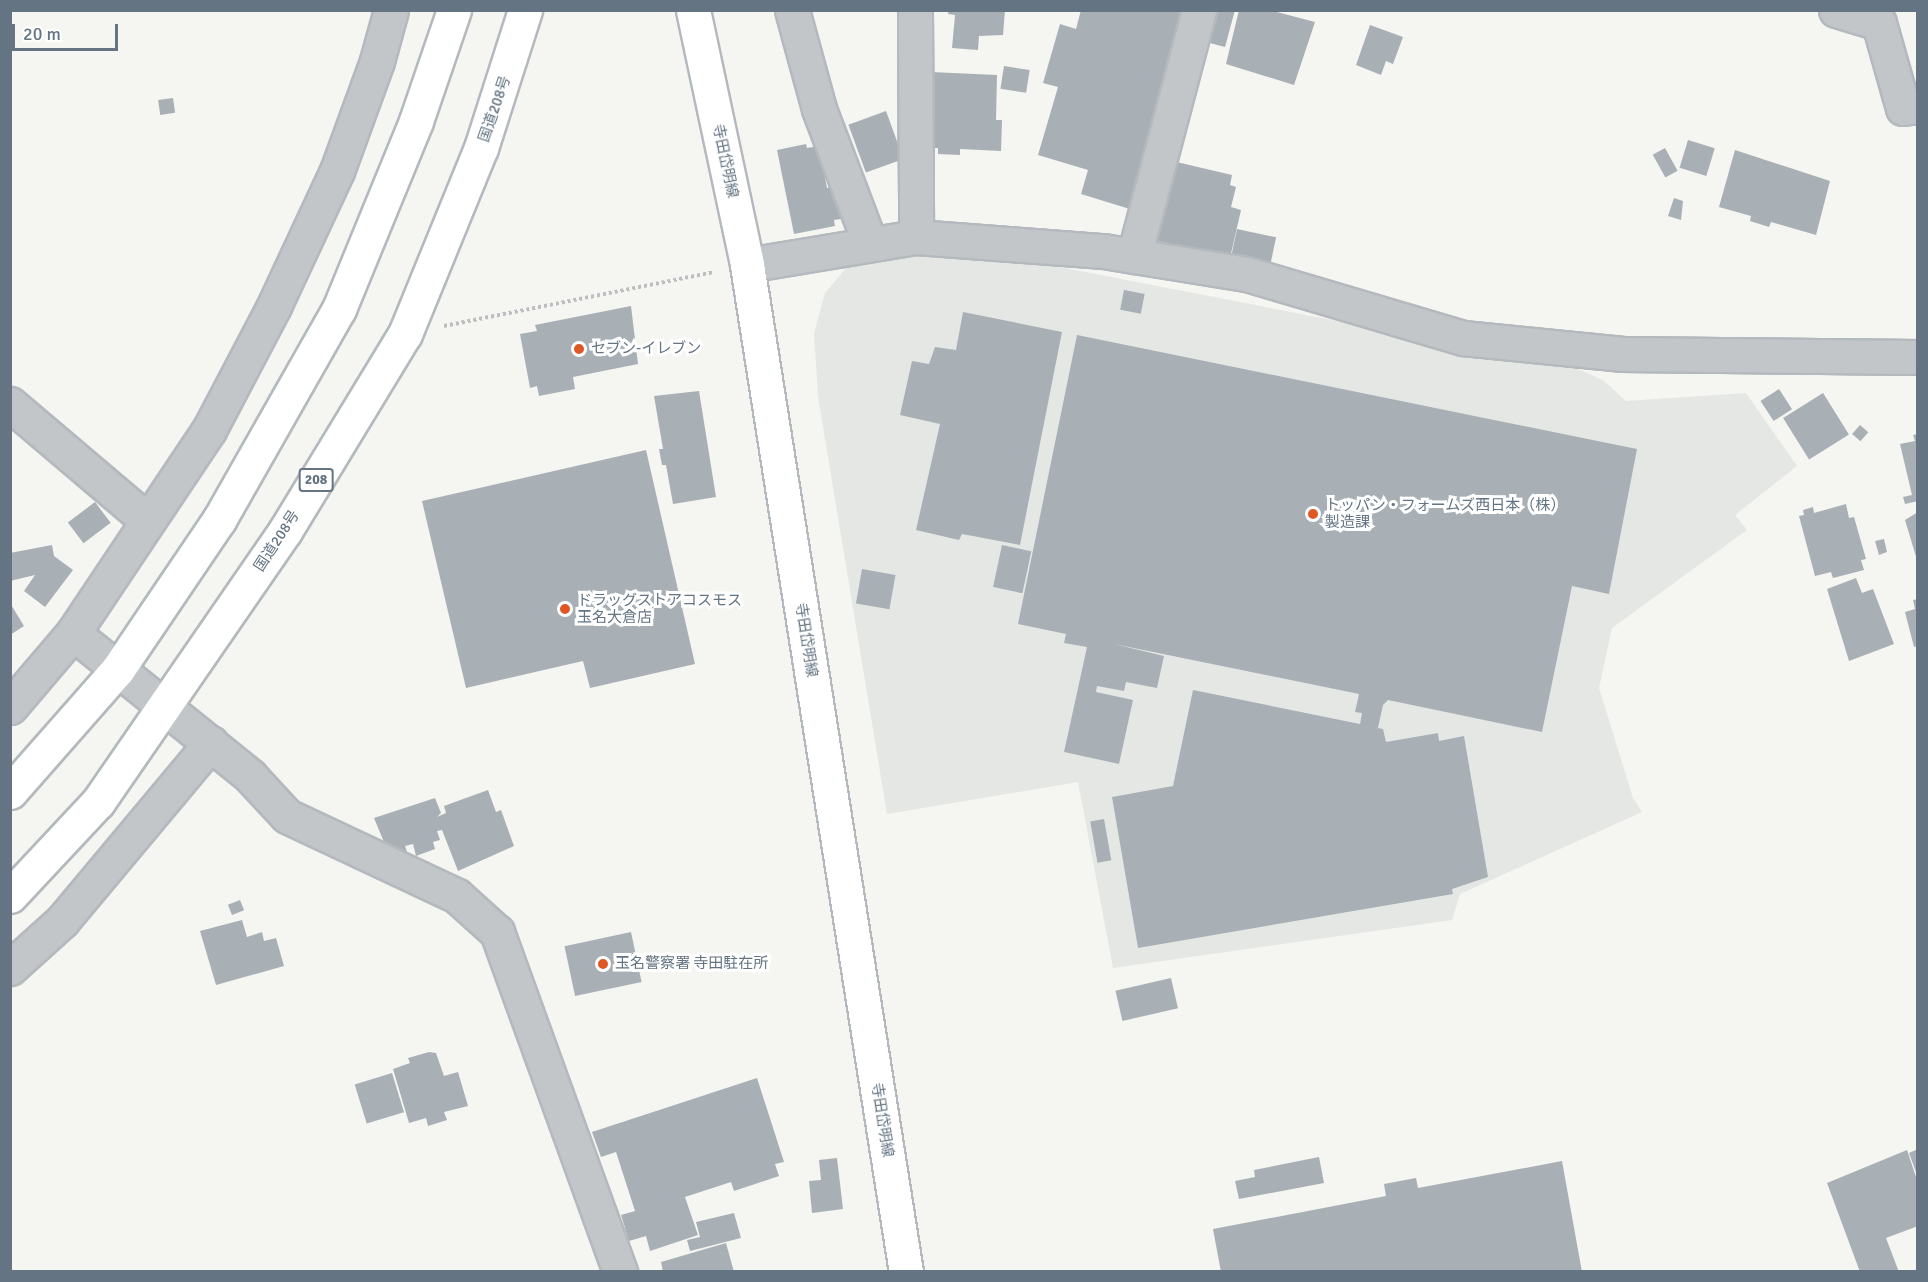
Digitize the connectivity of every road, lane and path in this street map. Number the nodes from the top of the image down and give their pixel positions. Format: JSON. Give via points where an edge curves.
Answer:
{"nodes":[{"id":1,"x":391,"y":10,"type":"edge"},
{"id":2,"x":454,"y":10,"type":"edge"},
{"id":3,"x":525,"y":10,"type":"edge"},
{"id":4,"x":693,"y":10,"type":"edge"},
{"id":5,"x":792,"y":10,"type":"edge"},
{"id":6,"x":915,"y":10,"type":"edge"},
{"id":7,"x":1199,"y":10,"type":"edge"},
{"id":8,"x":1836,"y":10,"type":"edge"},
{"id":9,"x":1917,"y":106,"type":"edge"},
{"id":10,"x":915,"y":237,"type":"junction"},
{"id":11,"x":870,"y":244,"type":"junction"},
{"id":12,"x":1134,"y":256,"type":"junction"},
{"id":13,"x":747,"y":265,"type":"junction"},
{"id":14,"x":405,"y":334,"type":"junction"},
{"id":15,"x":1917,"y":357,"type":"edge"},
{"id":16,"x":10,"y":404,"type":"edge"},
{"id":17,"x":147,"y":520,"type":"junction"},
{"id":18,"x":73,"y":633,"type":"junction"},
{"id":19,"x":118,"y":669,"type":"junction"},
{"id":20,"x":166,"y":705,"type":"junction"},
{"id":21,"x":10,"y":707,"type":"edge"},
{"id":22,"x":211,"y":743,"type":"junction"},
{"id":23,"x":10,"y":792,"type":"edge"},
{"id":24,"x":10,"y":896,"type":"edge"},
{"id":25,"x":10,"y":968,"type":"edge"},
{"id":26,"x":620,"y":1272,"type":"edge"},
{"id":27,"x":906,"y":1272,"type":"edge"}],
"edges":[{"from":1,"to":17,"type":"street","via":[[337,171],[274,306],[209,430],[174,487]]},
{"from":2,"to":19,"type":"main road","via":[[416,121],[339,309],[219,520]]},
{"from":3,"to":14,"type":"main road","name":"国道208号","number":"208","via":[[482,148]]},
{"from":4,"to":13,"type":"main road","name":"寺田岱明線"},
{"from":5,"to":11,"type":"street","via":[[819,109]]},
{"from":6,"to":10,"type":"street"},
{"from":7,"to":12,"type":"street"},
{"from":8,"to":9,"type":"street","via":[[1879,23],[1903,108]]},
{"from":10,"to":11,"type":"street"},
{"from":10,"to":12,"type":"street"},
{"from":11,"to":13,"type":"street"},
{"from":12,"to":15,"type":"street","via":[[1247,274],[1463,338],[1623,354]]},
{"from":13,"to":14,"type":"path"},
{"from":13,"to":27,"type":"main road","name":"寺田岱明線"},
{"from":14,"to":20,"type":"main road","name":"国道208号","number":"208","via":[[285,531]]},
{"from":16,"to":17,"type":"street"},
{"from":17,"to":18,"type":"street"},
{"from":18,"to":19,"type":"street"},
{"from":18,"to":21,"type":"street"},
{"from":19,"to":20,"type":"street"},
{"from":19,"to":23,"type":"main road"},
{"from":20,"to":22,"type":"street"},
{"from":20,"to":24,"type":"main road","name":"国道208号","number":"208","via":[[98,802]]},
{"from":22,"to":25,"type":"street","via":[[62,921]]},
{"from":22,"to":26,"type":"street","via":[[250,776],[287,816],[457,896],[497,932]]}]}
